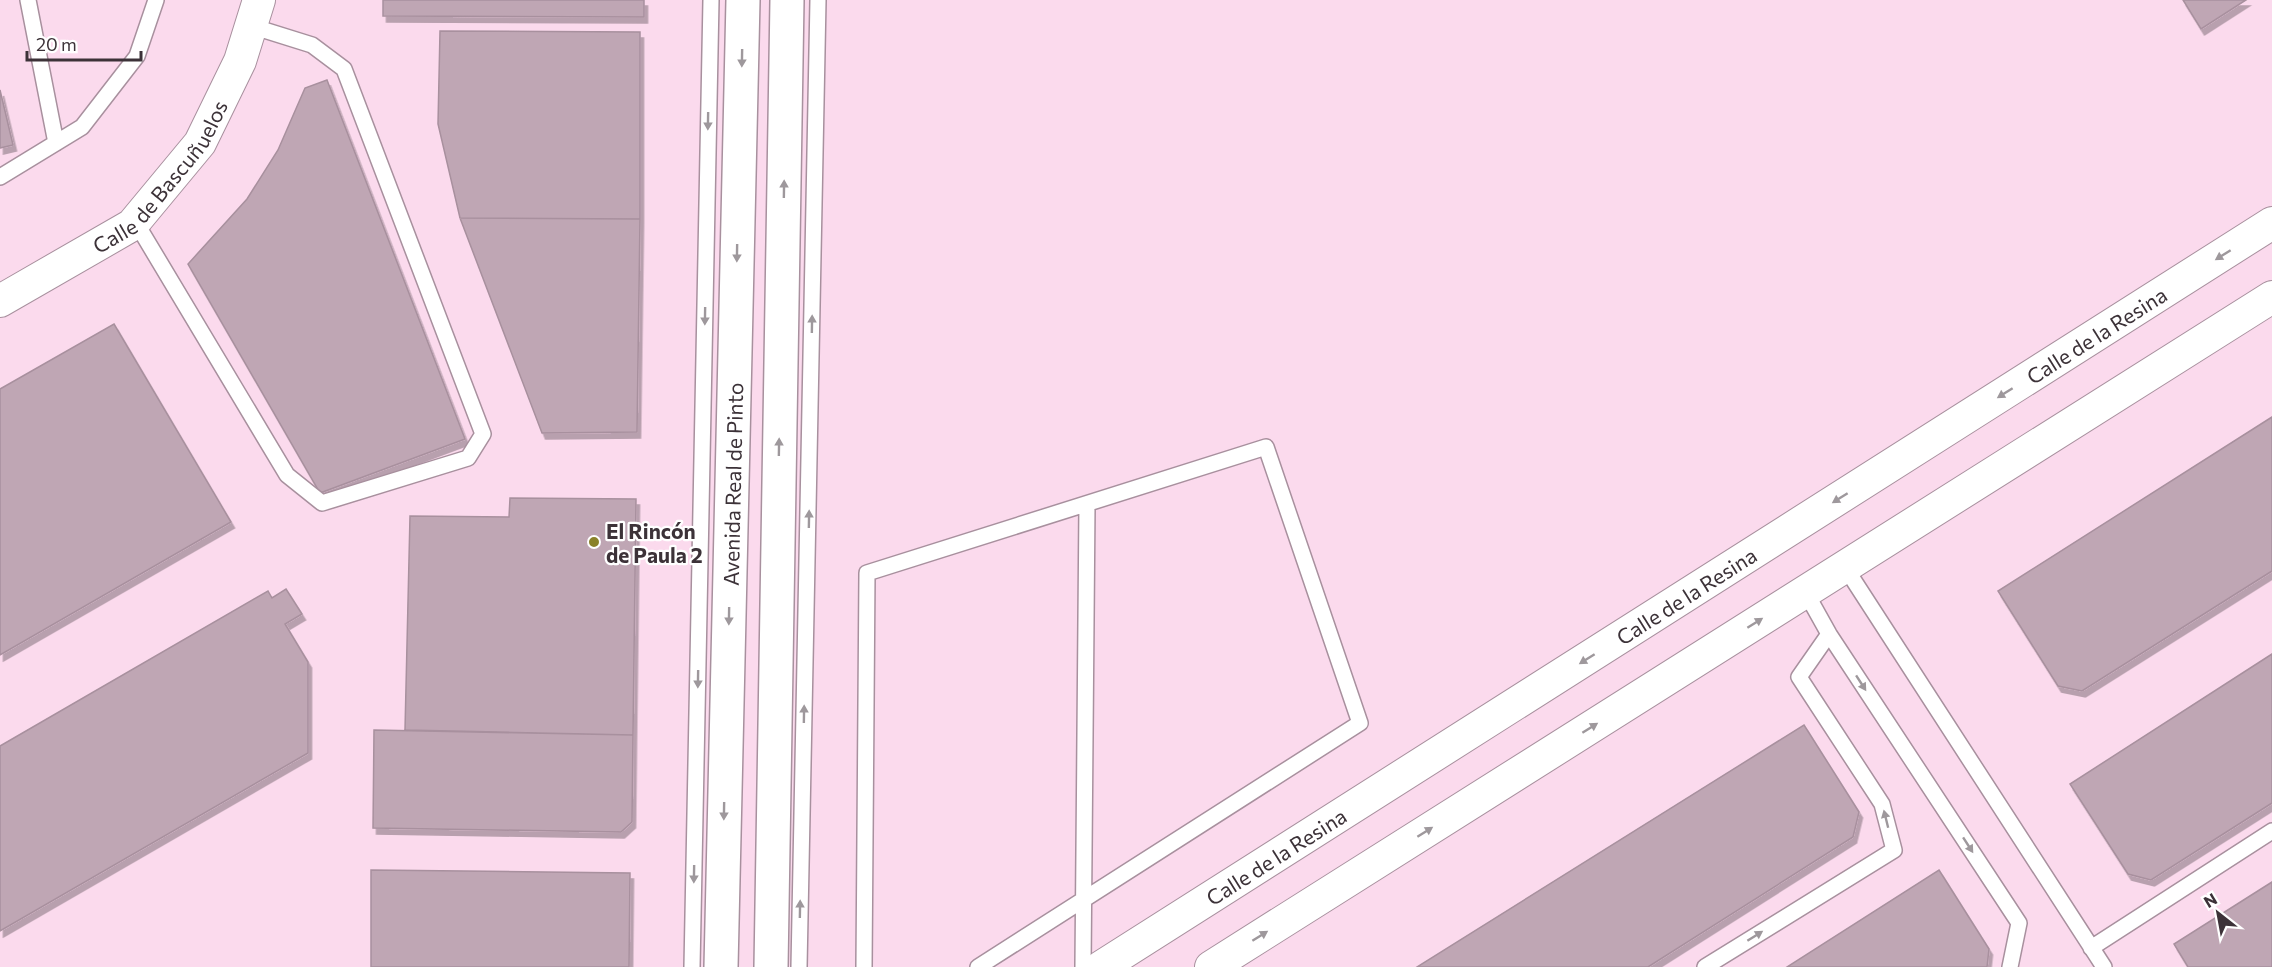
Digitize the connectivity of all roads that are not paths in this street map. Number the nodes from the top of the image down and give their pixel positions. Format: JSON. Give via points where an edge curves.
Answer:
{"nodes":[{"id":1,"x":28,"y":0,"type":"edge"},
{"id":2,"x":156,"y":0,"type":"edge"},
{"id":3,"x":711,"y":0,"type":"edge"},
{"id":4,"x":743,"y":0,"type":"edge"},
{"id":5,"x":787,"y":0,"type":"edge"},
{"id":6,"x":818,"y":0,"type":"edge"},
{"id":7,"x":255,"y":13,"type":"edge"},
{"id":8,"x":56,"y":143,"type":"junction"},
{"id":9,"x":0,"y":177,"type":"edge"},
{"id":10,"x":135,"y":221,"type":"junction"},
{"id":11,"x":2272,"y":223,"type":"edge"},
{"id":12,"x":2272,"y":297,"type":"edge"},
{"id":13,"x":0,"y":302,"type":"edge"},
{"id":14,"x":1087,"y":504,"type":"junction"},
{"id":15,"x":1845,"y":567,"type":"junction"},
{"id":16,"x":1805,"y":591,"type":"junction"},
{"id":17,"x":1829,"y":634,"type":"junction"},
{"id":18,"x":2272,"y":831,"type":"edge"},
{"id":19,"x":1083,"y":900,"type":"junction"},
{"id":20,"x":2091,"y":948,"type":"junction"},
{"id":21,"x":692,"y":967,"type":"edge"},
{"id":22,"x":721,"y":967,"type":"edge"},
{"id":23,"x":771,"y":967,"type":"edge"},
{"id":24,"x":799,"y":967,"type":"edge"},
{"id":25,"x":864,"y":967,"type":"edge"},
{"id":26,"x":978,"y":967,"type":"edge"},
{"id":27,"x":1083,"y":967,"type":"edge"},
{"id":28,"x":1101,"y":967,"type":"edge"},
{"id":29,"x":1211,"y":967,"type":"edge"},
{"id":30,"x":1705,"y":967,"type":"edge"},
{"id":31,"x":2010,"y":967,"type":"edge"},
{"id":32,"x":2104,"y":967,"type":"edge"}],
"edges":[{"from":1,"to":8,"type":"lane"},
{"from":2,"to":8,"type":"lane","via":[[137,56],[82,128]]},
{"from":3,"to":21,"type":"lane","one_way":true},
{"from":4,"to":22,"type":"main road","name":"Avenida Real de Pinto","one_way":true},
{"from":23,"to":5,"type":"main road","one_way":true},
{"from":24,"to":6,"type":"lane","one_way":true},
{"from":7,"to":10,"type":"street","name":"Calle de Bascuñuelos","via":[[240,61],[200,143]]},
{"from":7,"to":10,"type":"lane","via":[[312,45],[344,69],[483,434],[468,458],[322,503],[287,475]]},
{"from":8,"to":9,"type":"lane"},
{"from":10,"to":13,"type":"street","name":"Calle de Bascuñuelos"},
{"from":11,"to":28,"type":"street","name":"Calle de la Resina","one_way":true},
{"from":12,"to":15,"type":"street"},
{"from":14,"to":19,"type":"lane"},
{"from":14,"to":19,"type":"lane","via":[[1266,447],[1360,723]]},
{"from":14,"to":25,"type":"lane","via":[[867,573]]},
{"from":15,"to":16,"type":"street"},
{"from":15,"to":20,"type":"lane"},
{"from":16,"to":17,"type":"lane"},
{"from":29,"to":16,"type":"street","one_way":true},
{"from":30,"to":17,"type":"lane","one_way":true,"via":[[1894,850],[1882,804],[1799,677]]},
{"from":17,"to":31,"type":"lane","one_way":true,"via":[[2019,923]]},
{"from":18,"to":20,"type":"lane"},
{"from":19,"to":26,"type":"lane"},
{"from":19,"to":27,"type":"lane"},
{"from":20,"to":32,"type":"lane"}]}
